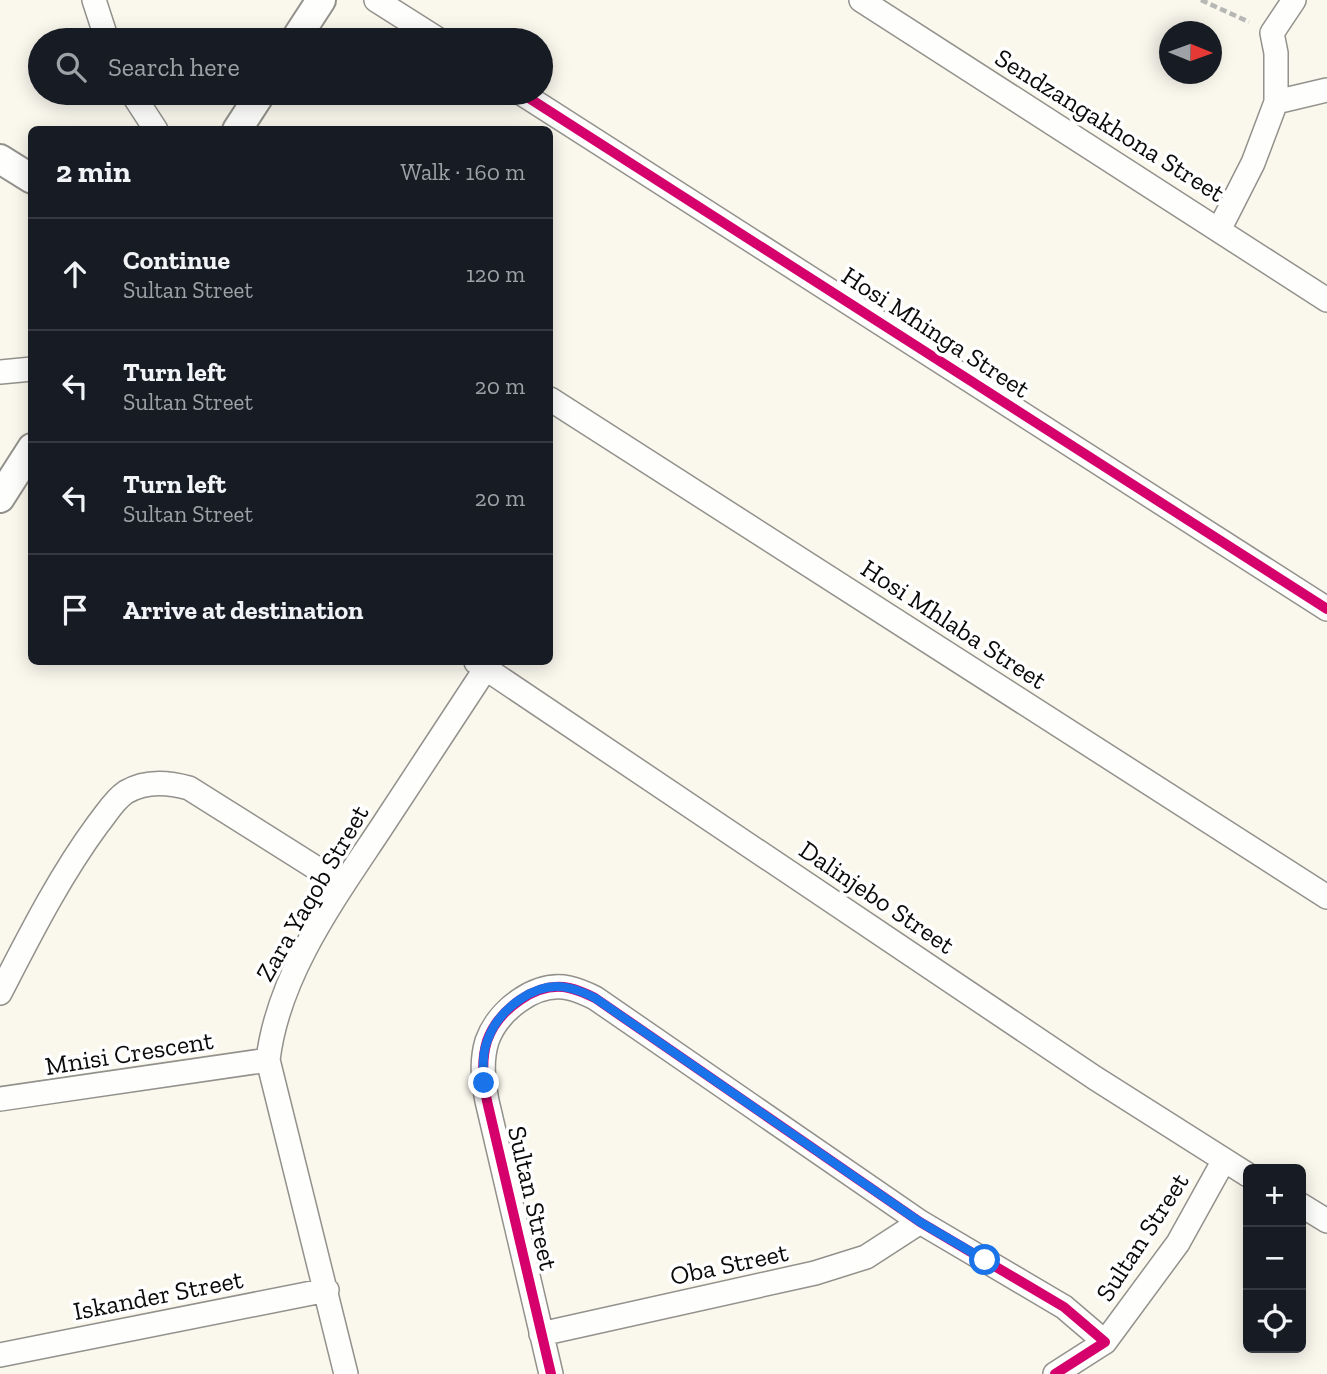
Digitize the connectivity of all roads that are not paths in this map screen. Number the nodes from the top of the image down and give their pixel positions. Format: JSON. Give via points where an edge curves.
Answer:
{"nodes":[{"id":1,"x":94,"y":0,"type":"edge"},
{"id":2,"x":321,"y":0,"type":"edge"},
{"id":3,"x":376,"y":0,"type":"edge"},
{"id":4,"x":861,"y":0,"type":"edge"},
{"id":5,"x":1294,"y":0,"type":"edge"},
{"id":6,"x":103,"y":28,"type":"edge"},
{"id":7,"x":303,"y":28,"type":"edge"},
{"id":8,"x":420,"y":28,"type":"edge"},
{"id":9,"x":1327,"y":90,"type":"edge"},
{"id":10,"x":1276,"y":102,"type":"junction"},
{"id":11,"x":140,"y":105,"type":"edge"},
{"id":12,"x":253,"y":105,"type":"edge"},
{"id":13,"x":540,"y":105,"type":"edge"},
{"id":14,"x":153,"y":126,"type":"edge"},
{"id":15,"x":240,"y":126,"type":"edge"},
{"id":16,"x":0,"y":159,"type":"edge"},
{"id":17,"x":28,"y":176,"type":"edge"},
{"id":18,"x":1220,"y":228,"type":"junction"},
{"id":19,"x":1327,"y":300,"type":"edge"},
{"id":20,"x":28,"y":369,"type":"edge"},
{"id":21,"x":0,"y":372,"type":"edge"},
{"id":22,"x":553,"y":401,"type":"edge"},
{"id":23,"x":28,"y":454,"type":"edge"},
{"id":24,"x":0,"y":498,"type":"edge"},
{"id":25,"x":1327,"y":609,"type":"edge"},
{"id":26,"x":481,"y":665,"type":"edge"},
{"id":27,"x":343,"y":886,"type":"junction"},
{"id":28,"x":1327,"y":897,"type":"edge"},
{"id":29,"x":0,"y":993,"type":"edge"},
{"id":30,"x":268,"y":1060,"type":"junction"},
{"id":31,"x":0,"y":1099,"type":"edge"},
{"id":32,"x":1224,"y":1160,"type":"junction"},
{"id":33,"x":1243,"y":1172,"type":"edge"},
{"id":34,"x":1306,"y":1209,"type":"edge"},
{"id":35,"x":1327,"y":1221,"type":"edge"},
{"id":36,"x":920,"y":1222,"type":"junction"},
{"id":37,"x":327,"y":1290,"type":"junction"},
{"id":38,"x":541,"y":1334,"type":"junction"},
{"id":39,"x":1105,"y":1342,"type":"junction"},
{"id":40,"x":0,"y":1355,"type":"edge"},
{"id":41,"x":346,"y":1374,"type":"edge"},
{"id":42,"x":551,"y":1374,"type":"edge"},
{"id":43,"x":1055,"y":1374,"type":"edge"}],
"edges":[{"from":1,"to":6,"type":"street"},
{"from":2,"to":7,"type":"street"},
{"from":3,"to":8,"type":"street"},
{"from":4,"to":18,"type":"street","name":"Sendzangakhona Street"},
{"from":5,"to":10,"type":"street","via":[[1272,33]]},
{"from":9,"to":10,"type":"street"},
{"from":10,"to":18,"type":"street","via":[[1254,163]]},
{"from":11,"to":14,"type":"street"},
{"from":12,"to":15,"type":"street"},
{"from":13,"to":25,"type":"street","name":"Hosi Mhinga Street"},
{"from":16,"to":17,"type":"street"},
{"from":18,"to":19,"type":"street","name":"Sendzangakhona Street"},
{"from":20,"to":21,"type":"street"},
{"from":22,"to":28,"type":"street","name":"Hosi Mhlaba Street"},
{"from":23,"to":24,"type":"street"},
{"from":26,"to":27,"type":"street","name":"Zara Yaqob Street"},
{"from":26,"to":32,"type":"street","name":"Dalinjebo Street"},
{"from":27,"to":29,"type":"street","via":[[189,788],[171,783],[142,785],[117,799],[83,844]]},
{"from":27,"to":30,"type":"street","name":"Zara Yaqob Street","via":[[282,995]]},
{"from":30,"to":31,"type":"street","name":"Mnisi Crescent"},
{"from":30,"to":37,"type":"street","name":"Zara Yaqob Street"},
{"from":32,"to":33,"type":"street","name":"Dalinjebo Street"},
{"from":32,"to":39,"type":"street","name":"Sultan Street","via":[[1178,1243]]},
{"from":34,"to":35,"type":"street"},
{"from":36,"to":38,"type":"street","name":"Oba Street","via":[[866,1257],[815,1273]]},
{"from":36,"to":38,"type":"street","name":"Sultan Street","via":[[595,998],[568,988],[530,993],[498,1023],[488,1038],[483,1063],[487,1101]]},
{"from":36,"to":39,"type":"street","name":"Sultan Street","via":[[1064,1307]]},
{"from":37,"to":40,"type":"street","name":"Iskander Street"},
{"from":37,"to":41,"type":"street","name":"Zara Yaqob Street"},
{"from":38,"to":42,"type":"street","name":"Sultan Street"},
{"from":39,"to":43,"type":"street","name":"Sultan Street"}]}
